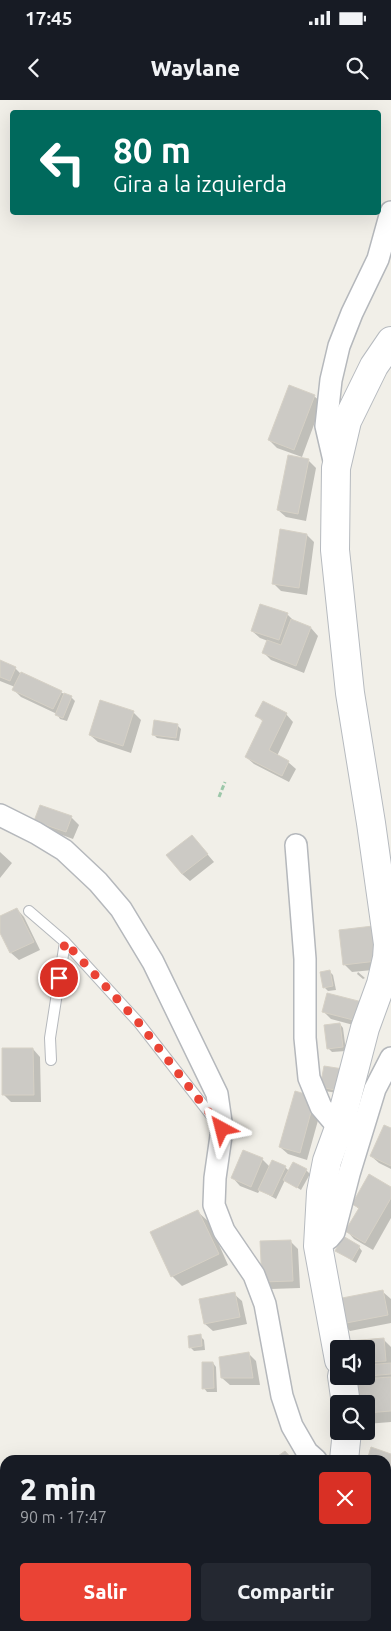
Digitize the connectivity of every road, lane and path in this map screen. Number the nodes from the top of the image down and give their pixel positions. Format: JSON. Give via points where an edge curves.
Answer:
{"nodes":[{"id":1,"x":391,"y":212,"type":"edge"},
{"id":2,"x":391,"y":341,"type":"edge"},
{"id":3,"x":336,"y":468,"type":"junction"},
{"id":4,"x":225,"y":782,"type":"dead end"},
{"id":5,"x":219,"y":797,"type":"dead end"},
{"id":6,"x":0,"y":815,"type":"edge"},
{"id":7,"x":296,"y":845,"type":"dead end"},
{"id":8,"x":29,"y":911,"type":"dead end"},
{"id":9,"x":65,"y":942,"type":"junction"},
{"id":10,"x":391,"y":1058,"type":"edge"},
{"id":11,"x":51,"y":1060,"type":"dead end"},
{"id":12,"x":339,"y":1128,"type":"junction"},
{"id":13,"x":222,"y":1129,"type":"junction"},
{"id":14,"x":318,"y":1246,"type":"junction"},
{"id":15,"x":335,"y":1340,"type":"edge"},
{"id":16,"x":346,"y":1440,"type":"edge"},
{"id":17,"x":310,"y":1455,"type":"edge"},
{"id":18,"x":345,"y":1455,"type":"edge"}],
"edges":[{"from":1,"to":3,"type":"street","via":[[378,259],[338,346],[330,380],[326,426]]},
{"from":2,"to":3,"type":"main road","via":[[374,366],[347,421]]},
{"from":3,"to":12,"type":"main road","via":[[336,550],[349,683],[388,944],[381,984],[365,1028]]},
{"from":4,"to":5,"type":"path"},
{"from":6,"to":13,"type":"street","via":[[64,850],[98,882],[120,909],[153,962],[217,1094]]},
{"from":7,"to":12,"type":"street","via":[[305,959],[305,1038],[309,1078],[322,1107]]},
{"from":8,"to":9,"type":"lane"},
{"from":9,"to":11,"type":"lane","via":[[50,1038]]},
{"from":9,"to":13,"type":"lane","via":[[139,1023]]},
{"from":10,"to":14,"type":"street","via":[[375,1089],[334,1232]]},
{"from":12,"to":14,"type":"main road","via":[[327,1161],[321,1192]]},
{"from":13,"to":17,"type":"street","via":[[214,1205],[224,1231],[254,1275],[265,1304],[282,1396],[292,1426]]},
{"from":14,"to":15,"type":"main road"},
{"from":16,"to":18,"type":"main road"}]}
